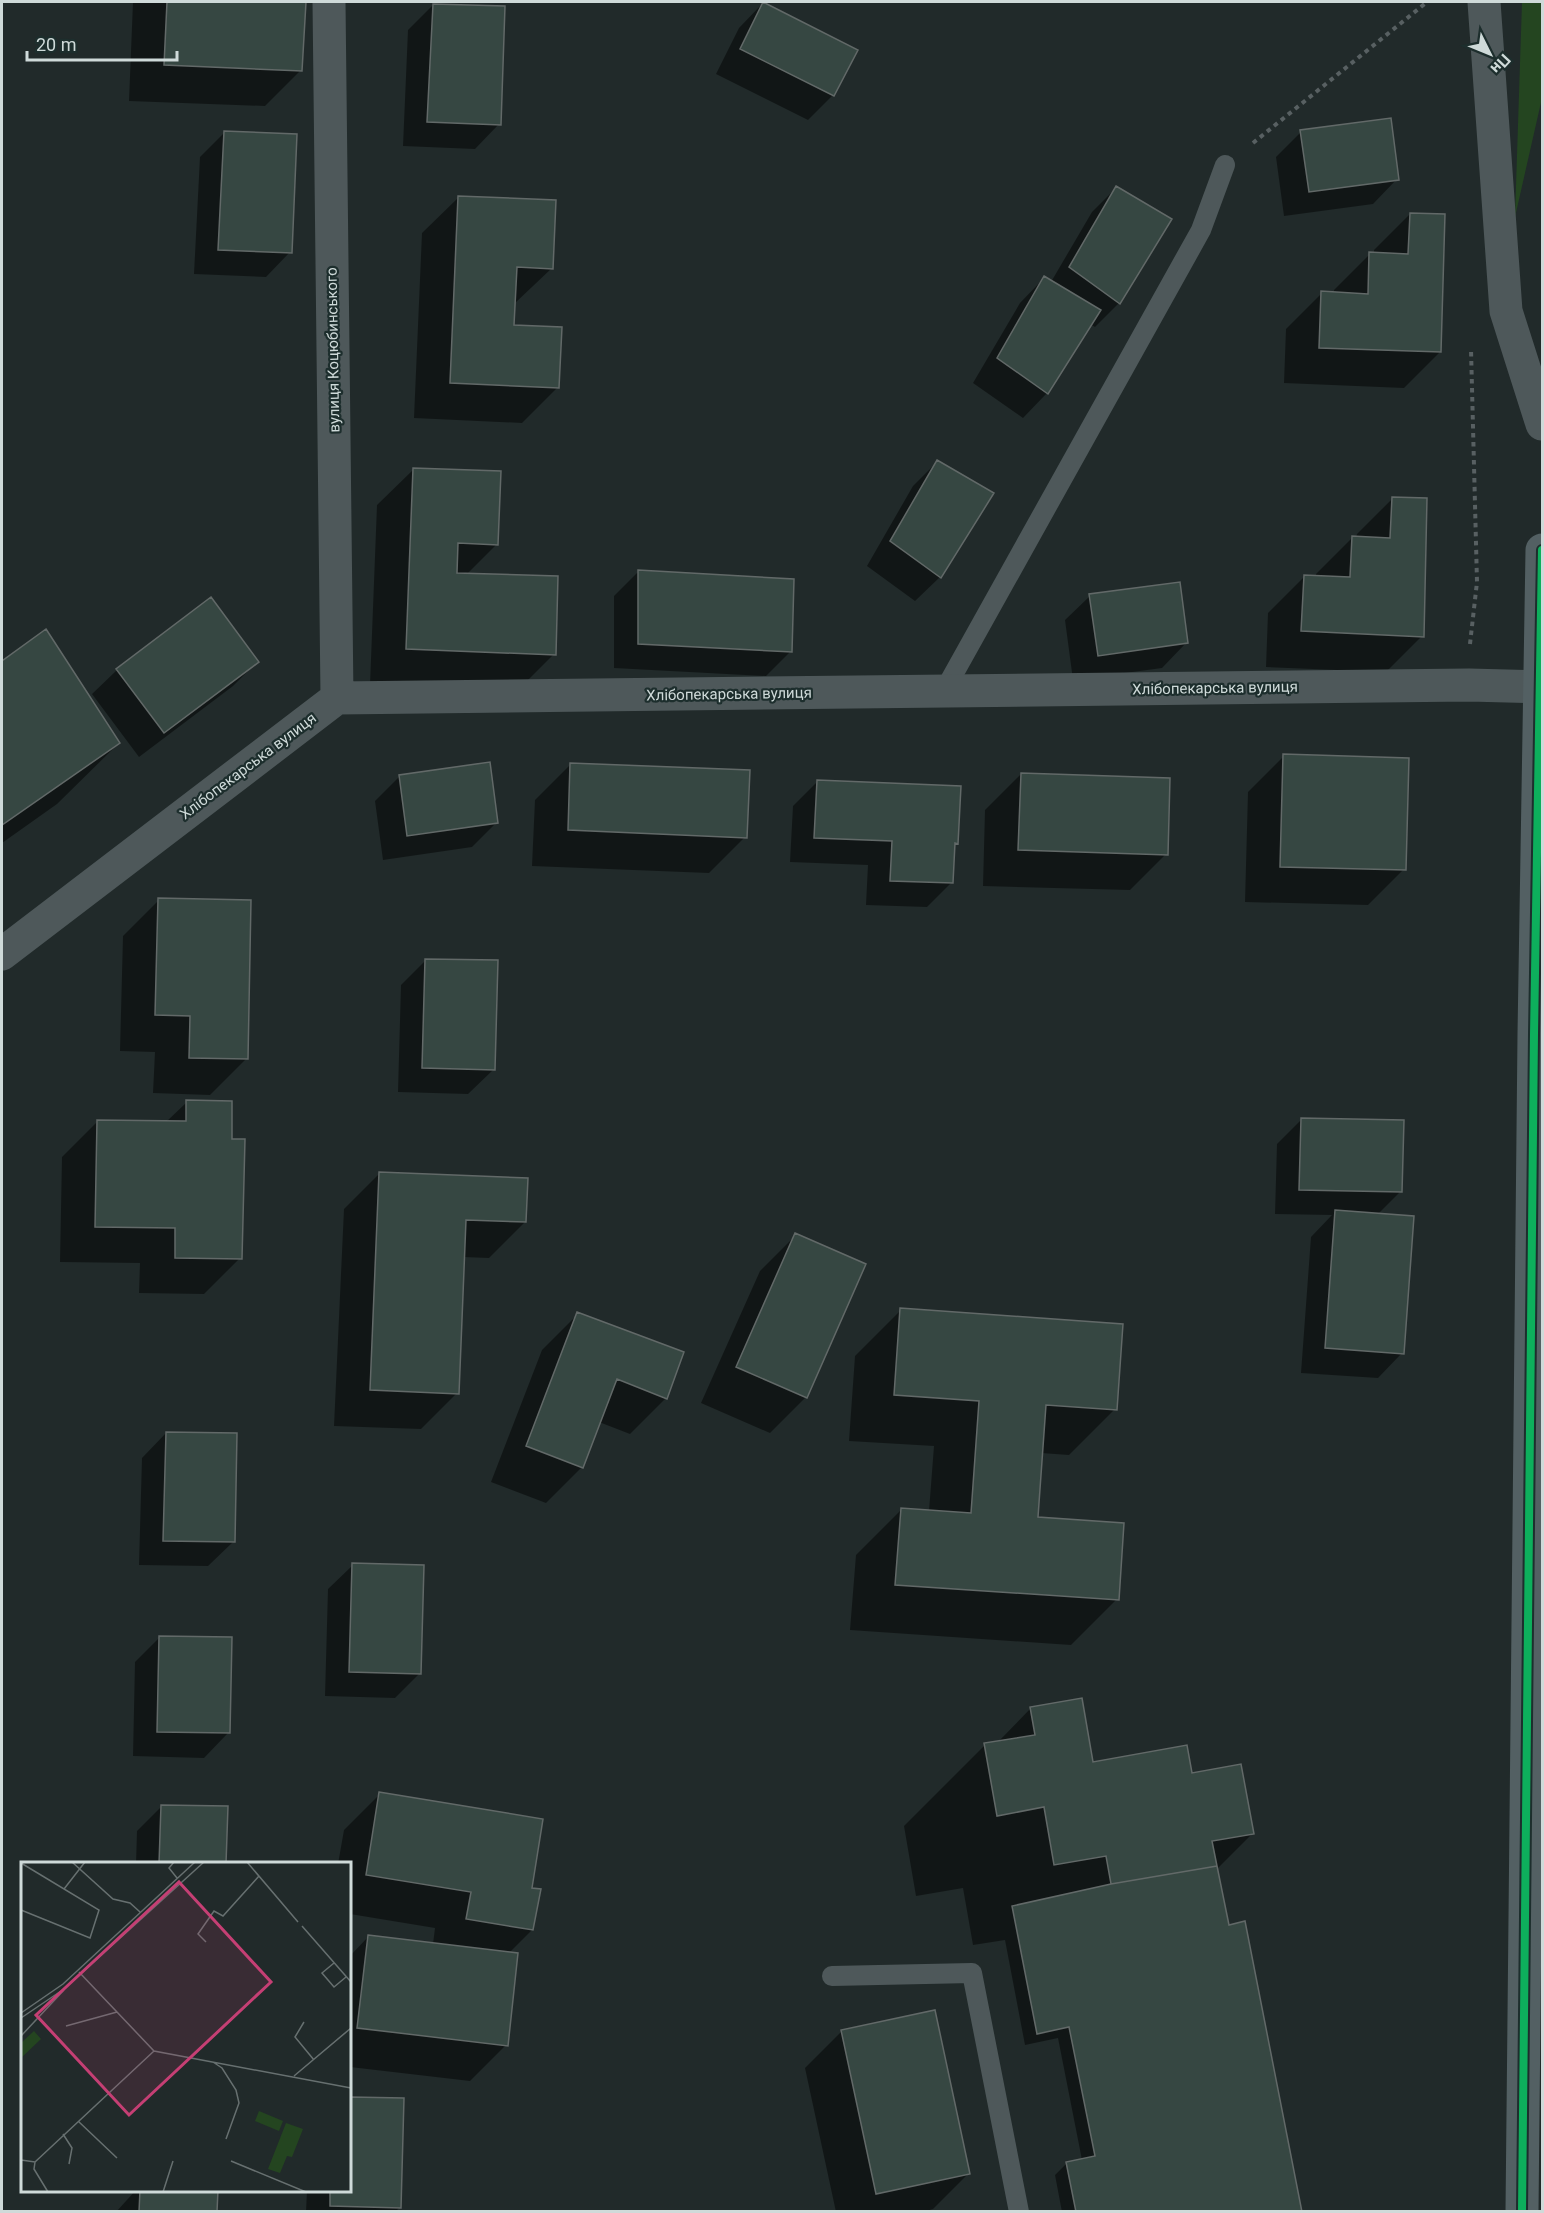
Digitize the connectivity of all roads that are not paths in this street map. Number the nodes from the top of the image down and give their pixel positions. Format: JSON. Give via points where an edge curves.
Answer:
{"nodes":[{"id":1,"x":329,"y":2,"type":"edge"},
{"id":2,"x":1484,"y":2,"type":"edge"},
{"id":3,"x":1225,"y":165,"type":"road end"},
{"id":4,"x":1542,"y":424,"type":"edge"},
{"id":5,"x":1542,"y":550,"type":"edge"},
{"id":6,"x":1541,"y":687,"type":"edge"},
{"id":7,"x":944,"y":691,"type":"junction"},
{"id":8,"x":338,"y":698,"type":"junction"},
{"id":9,"x":2,"y":954,"type":"edge"},
{"id":10,"x":832,"y":1976,"type":"dead end"},
{"id":11,"x":1019,"y":2211,"type":"edge"},
{"id":12,"x":1522,"y":2211,"type":"edge"}],
"edges":[{"from":1,"to":8,"type":"street","name":"вулиця Коцюбинського"},
{"from":2,"to":4,"type":"street","via":[[1506,311]]},
{"from":3,"to":7,"type":"lane","via":[[1201,230]]},
{"from":5,"to":6,"type":"main road"},
{"from":6,"to":7,"type":"street","name":"Хлібопекарська вулиця"},
{"from":6,"to":12,"type":"main road","via":[[1533,1034]]},
{"from":7,"to":8,"type":"street","name":"Хлібопекарська вулиця"},
{"from":8,"to":9,"type":"street","name":"Хлібопекарська вулиця"},
{"from":10,"to":11,"type":"lane","via":[[972,1973]]}]}
